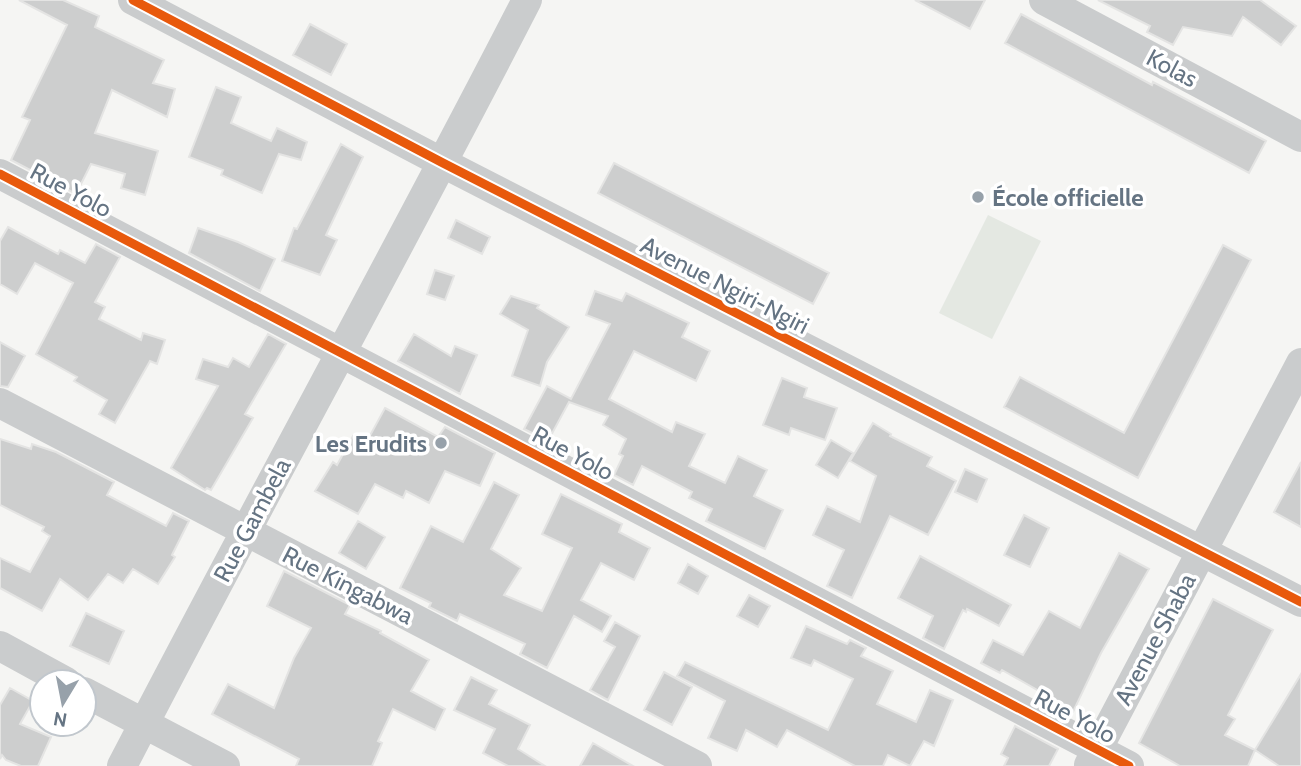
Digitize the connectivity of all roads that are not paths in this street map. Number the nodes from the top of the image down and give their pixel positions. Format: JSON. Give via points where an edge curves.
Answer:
{"nodes":[{"id":1,"x":133,"y":0,"type":"edge"},
{"id":2,"x":527,"y":0,"type":"edge"},
{"id":3,"x":1044,"y":0,"type":"edge"},
{"id":4,"x":1301,"y":137,"type":"edge"},
{"id":5,"x":443,"y":163,"type":"junction"},
{"id":6,"x":0,"y":174,"type":"edge"},
{"id":7,"x":340,"y":353,"type":"junction"},
{"id":8,"x":1300,"y":367,"type":"edge"},
{"id":9,"x":0,"y":403,"type":"edge"},
{"id":10,"x":246,"y":532,"type":"junction"},
{"id":11,"x":1202,"y":550,"type":"junction"},
{"id":12,"x":1301,"y":602,"type":"edge"},
{"id":13,"x":0,"y":646,"type":"edge"},
{"id":14,"x":40,"y":668,"type":"edge"},
{"id":15,"x":98,"y":699,"type":"edge"},
{"id":16,"x":144,"y":724,"type":"junction"},
{"id":17,"x":1093,"y":758,"type":"edge"},
{"id":18,"x":122,"y":766,"type":"edge"},
{"id":19,"x":225,"y":766,"type":"edge"},
{"id":20,"x":697,"y":766,"type":"edge"},
{"id":21,"x":1129,"y":766,"type":"edge"}],
"edges":[{"from":1,"to":5,"type":"street","name":"Avenue Ngiri-Ngiri"},
{"from":2,"to":5,"type":"street","name":"Rue Gambela"},
{"from":3,"to":4,"type":"street","name":"Kolas"},
{"from":5,"to":7,"type":"street","name":"Rue Gambela"},
{"from":5,"to":11,"type":"street","name":"Avenue Ngiri-Ngiri"},
{"from":6,"to":7,"type":"street","name":"Rue Yolo"},
{"from":7,"to":10,"type":"street","name":"Rue Gambela"},
{"from":7,"to":17,"type":"street","name":"Rue Yolo"},
{"from":8,"to":11,"type":"street","name":"Avenue Shaba"},
{"from":9,"to":10,"type":"street","name":"Rue Kingabwa"},
{"from":10,"to":16,"type":"street","name":"Rue Gambela"},
{"from":10,"to":20,"type":"street","name":"Rue Kingabwa"},
{"from":11,"to":12,"type":"street","name":"Avenue Ngiri-Ngiri"},
{"from":11,"to":17,"type":"street","name":"Avenue Shaba"},
{"from":13,"to":14,"type":"street"},
{"from":15,"to":16,"type":"street"},
{"from":16,"to":18,"type":"street","name":"Rue Gambela"},
{"from":16,"to":19,"type":"street"},
{"from":17,"to":21,"type":"street","name":"Rue Yolo"}]}
